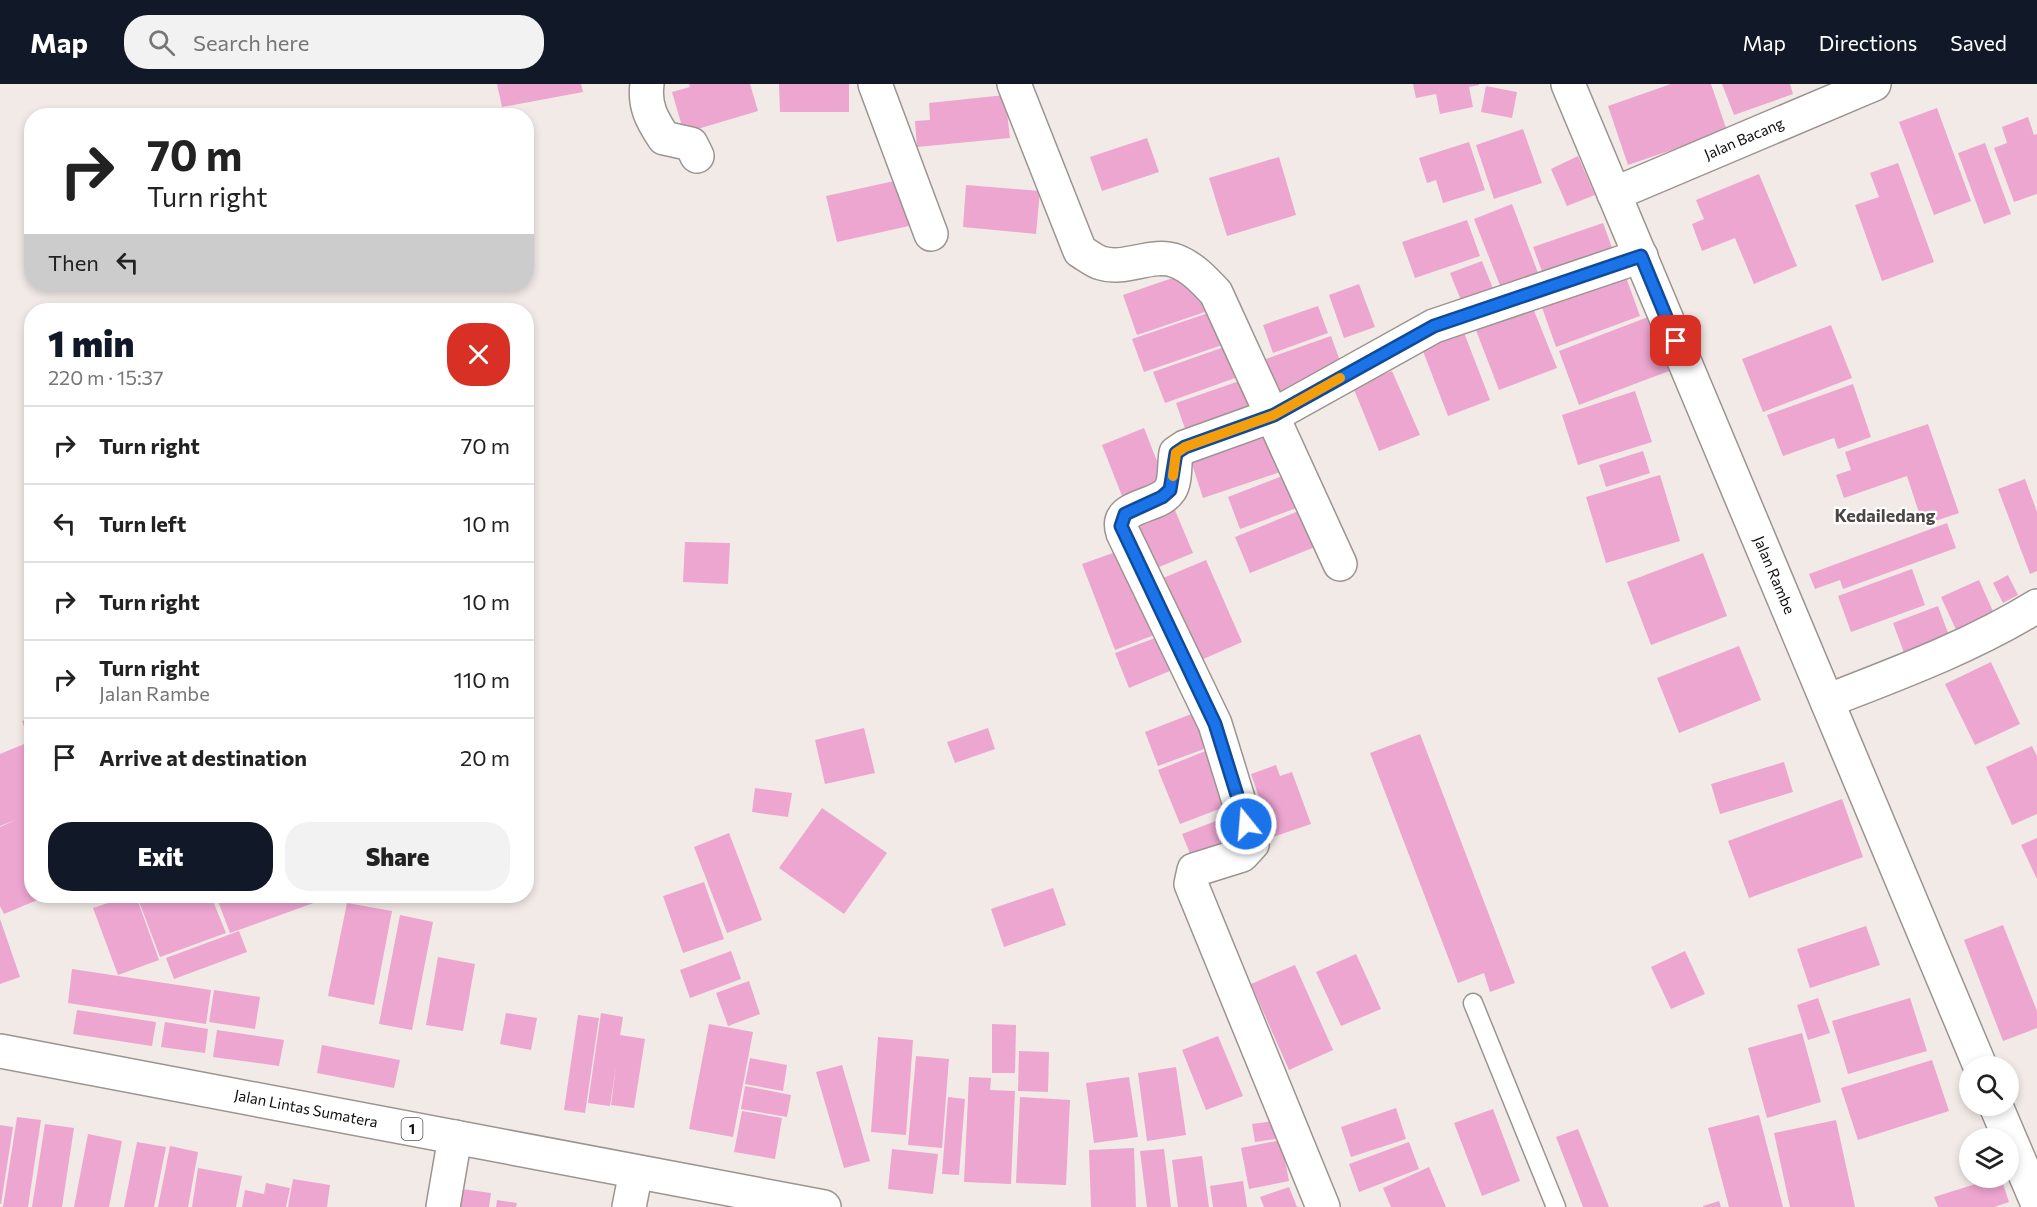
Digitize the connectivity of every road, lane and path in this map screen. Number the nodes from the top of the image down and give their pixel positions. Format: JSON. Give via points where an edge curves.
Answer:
{"nodes":[{"id":1,"x":647,"y":84,"type":"edge"},
{"id":2,"x":875,"y":84,"type":"edge"},
{"id":3,"x":1014,"y":84,"type":"edge"},
{"id":4,"x":1568,"y":84,"type":"edge"},
{"id":5,"x":1874,"y":84,"type":"edge"},
{"id":6,"x":697,"y":156,"type":"dead end"},
{"id":7,"x":1614,"y":194,"type":"junction"},
{"id":8,"x":931,"y":234,"type":"dead end"},
{"id":9,"x":1641,"y":256,"type":"junction"},
{"id":10,"x":1274,"y":415,"type":"junction"},
{"id":11,"x":1340,"y":564,"type":"dead end"},
{"id":12,"x":2037,"y":606,"type":"edge"},
{"id":13,"x":1827,"y":701,"type":"junction"},
{"id":14,"x":1473,"y":1003,"type":"dead end"},
{"id":15,"x":0,"y":1051,"type":"edge"},
{"id":16,"x":1976,"y":1056,"type":"edge"},
{"id":17,"x":2000,"y":1116,"type":"edge"},
{"id":18,"x":455,"y":1137,"type":"junction"},
{"id":19,"x":636,"y":1172,"type":"junction"},
{"id":20,"x":2037,"y":1202,"type":"edge"},
{"id":21,"x":443,"y":1207,"type":"edge"},
{"id":22,"x":629,"y":1207,"type":"edge"},
{"id":23,"x":824,"y":1207,"type":"edge"},
{"id":24,"x":1323,"y":1207,"type":"edge"},
{"id":25,"x":1556,"y":1207,"type":"edge"}],
"edges":[{"from":1,"to":6,"type":"main road","via":[[645,100],[664,138],[691,144]]},
{"from":2,"to":8,"type":"main road"},
{"from":3,"to":10,"type":"main road","via":[[1080,251],[1099,263],[1115,266],[1175,260],[1202,278],[1216,293]]},
{"from":4,"to":7,"type":"main road","name":"Jalan Rambe"},
{"from":5,"to":7,"type":"main road","name":"Jalan Bacang"},
{"from":7,"to":9,"type":"main road","name":"Jalan Rambe"},
{"from":9,"to":10,"type":"main road","via":[[1434,326]]},
{"from":9,"to":13,"type":"main road","name":"Jalan Rambe"},
{"from":10,"to":11,"type":"main road"},
{"from":10,"to":24,"type":"main road","via":[[1176,453],[1170,490],[1125,514],[1121,526],[1215,724],[1252,844],[1242,855],[1194,870],[1191,884]]},
{"from":12,"to":13,"type":"main road","via":[[1938,659]]},
{"from":13,"to":16,"type":"main road","name":"Jalan Rambe"},
{"from":14,"to":25,"type":"lane"},
{"from":15,"to":18,"type":"main road","name":"Jalan Lintas Sumatera","number":"1"},
{"from":17,"to":20,"type":"main road"},
{"from":18,"to":19,"type":"main road","name":"Jalan Lintas Sumatera","number":"1"},
{"from":18,"to":21,"type":"main road"},
{"from":19,"to":22,"type":"main road"},
{"from":19,"to":23,"type":"main road","name":"Jalan Lintas Sumatera","number":"1"}]}
